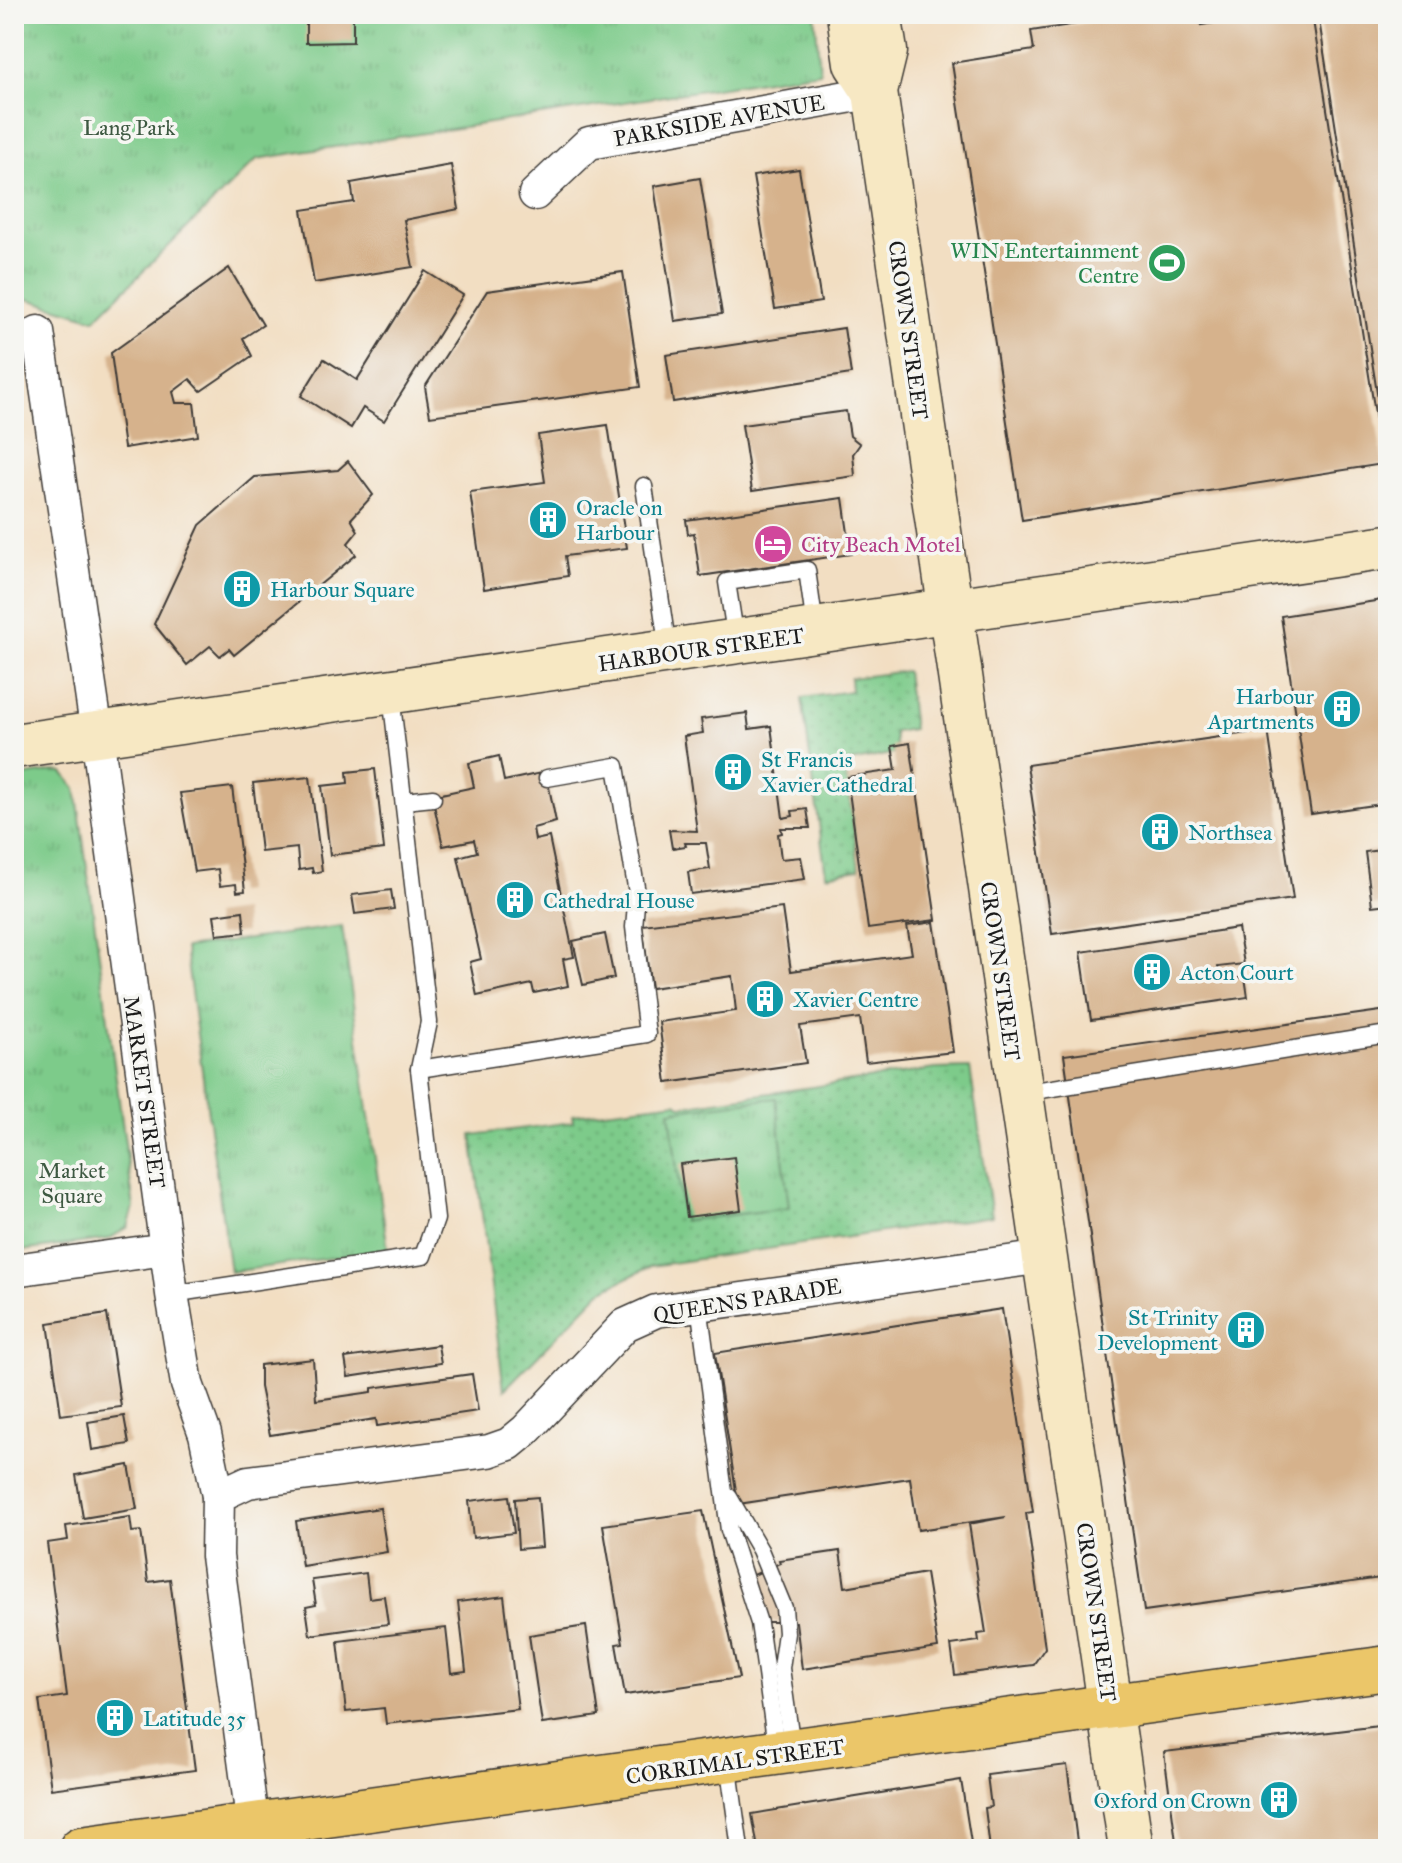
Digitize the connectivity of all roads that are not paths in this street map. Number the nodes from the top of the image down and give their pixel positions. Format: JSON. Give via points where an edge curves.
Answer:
{"nodes":[{"id":1,"x":849,"y":14,"type":"edge"},
{"id":2,"x":879,"y":14,"type":"edge"},
{"id":3,"x":875,"y":92,"type":"junction"},
{"id":4,"x":535,"y":194,"type":"dead end"},
{"id":5,"x":38,"y":332,"type":"dead end"},
{"id":6,"x":644,"y":486,"type":"dead end"},
{"id":7,"x":1388,"y":547,"type":"edge"},
{"id":8,"x":950,"y":613,"type":"junction"},
{"id":9,"x":815,"y":632,"type":"junction"},
{"id":10,"x":736,"y":643,"type":"junction"},
{"id":11,"x":668,"y":653,"type":"junction"},
{"id":12,"x":390,"y":692,"type":"junction"},
{"id":13,"x":97,"y":734,"type":"junction"},
{"id":14,"x":14,"y":746,"type":"edge"},
{"id":15,"x":547,"y":778,"type":"dead end"},
{"id":16,"x":433,"y":798,"type":"dead end"},
{"id":17,"x":404,"y":801,"type":"junction"},
{"id":18,"x":1388,"y":1034,"type":"edge"},
{"id":19,"x":419,"y":1069,"type":"junction"},
{"id":20,"x":1019,"y":1093,"type":"junction"},
{"id":21,"x":166,"y":1249,"type":"junction"},
{"id":22,"x":1044,"y":1257,"type":"junction"},
{"id":23,"x":14,"y":1270,"type":"edge"},
{"id":24,"x":172,"y":1294,"type":"junction"},
{"id":25,"x":699,"y":1305,"type":"junction"},
{"id":26,"x":721,"y":1473,"type":"junction"},
{"id":27,"x":218,"y":1496,"type":"junction"},
{"id":28,"x":1388,"y":1668,"type":"edge"},
{"id":29,"x":1112,"y":1708,"type":"junction"},
{"id":30,"x":785,"y":1754,"type":"junction"},
{"id":31,"x":728,"y":1762,"type":"junction"},
{"id":32,"x":254,"y":1838,"type":"edge"},
{"id":33,"x":81,"y":1849,"type":"edge"},
{"id":34,"x":740,"y":1849,"type":"edge"},
{"id":35,"x":1131,"y":1849,"type":"edge"}],
"edges":[{"from":1,"to":3,"type":"main road","name":"CROWN STREET","via":[[856,63]]},
{"from":2,"to":3,"type":"main road","name":"CROWN STREET","via":[[885,51]]},
{"from":3,"to":4,"type":"street","name":"PARKSIDE AVENUE","via":[[589,143]]},
{"from":3,"to":8,"type":"main road","name":"CROWN STREET"},
{"from":5,"to":13,"type":"street","name":"MARKET STREET"},
{"from":6,"to":11,"type":"lane"},
{"from":7,"to":8,"type":"main road","name":"HARBOUR STREET"},
{"from":8,"to":9,"type":"main road","name":"HARBOUR STREET"},
{"from":8,"to":20,"type":"main road","name":"CROWN STREET"},
{"from":9,"to":10,"type":"main road","name":"HARBOUR STREET"},
{"from":9,"to":10,"type":"lane","via":[[807,570],[727,582]]},
{"from":10,"to":11,"type":"main road","name":"HARBOUR STREET"},
{"from":11,"to":12,"type":"main road","name":"HARBOUR STREET"},
{"from":12,"to":13,"type":"main road","name":"HARBOUR STREET"},
{"from":12,"to":17,"type":"lane"},
{"from":13,"to":14,"type":"main road","name":"HARBOUR STREET"},
{"from":13,"to":21,"type":"street","name":"MARKET STREET"},
{"from":15,"to":19,"type":"lane","via":[[616,766],[637,893],[634,927],[647,1034]]},
{"from":16,"to":17,"type":"lane"},
{"from":17,"to":19,"type":"lane","via":[[429,1022]]},
{"from":18,"to":20,"type":"lane"},
{"from":19,"to":24,"type":"lane","via":[[436,1219],[423,1256]]},
{"from":20,"to":22,"type":"main road","name":"CROWN STREET"},
{"from":21,"to":23,"type":"street"},
{"from":21,"to":24,"type":"street","name":"MARKET STREET"},
{"from":22,"to":25,"type":"street","name":"QUEENS PARADE"},
{"from":22,"to":29,"type":"main road","name":"CROWN STREET"},
{"from":24,"to":27,"type":"street","name":"MARKET STREET","via":[[187,1384],[205,1434]]},
{"from":25,"to":26,"type":"lane"},
{"from":25,"to":27,"type":"street","name":"QUEENS PARADE","via":[[656,1311],[625,1325],[509,1444],[489,1451],[248,1482]]},
{"from":26,"to":30,"type":"lane","via":[[734,1555],[759,1623]]},
{"from":26,"to":30,"type":"lane","via":[[784,1608]]},
{"from":27,"to":32,"type":"street","name":"MARKET STREET","via":[[217,1556]]},
{"from":28,"to":29,"type":"main road","name":"CORRIMAL STREET"},
{"from":29,"to":30,"type":"main road","name":"CORRIMAL STREET"},
{"from":29,"to":35,"type":"main road","name":"CROWN STREET"},
{"from":30,"to":31,"type":"main road","name":"CORRIMAL STREET"},
{"from":31,"to":32,"type":"main road","name":"CORRIMAL STREET"},
{"from":31,"to":34,"type":"lane"},
{"from":32,"to":33,"type":"main road","name":"CORRIMAL STREET"}]}
